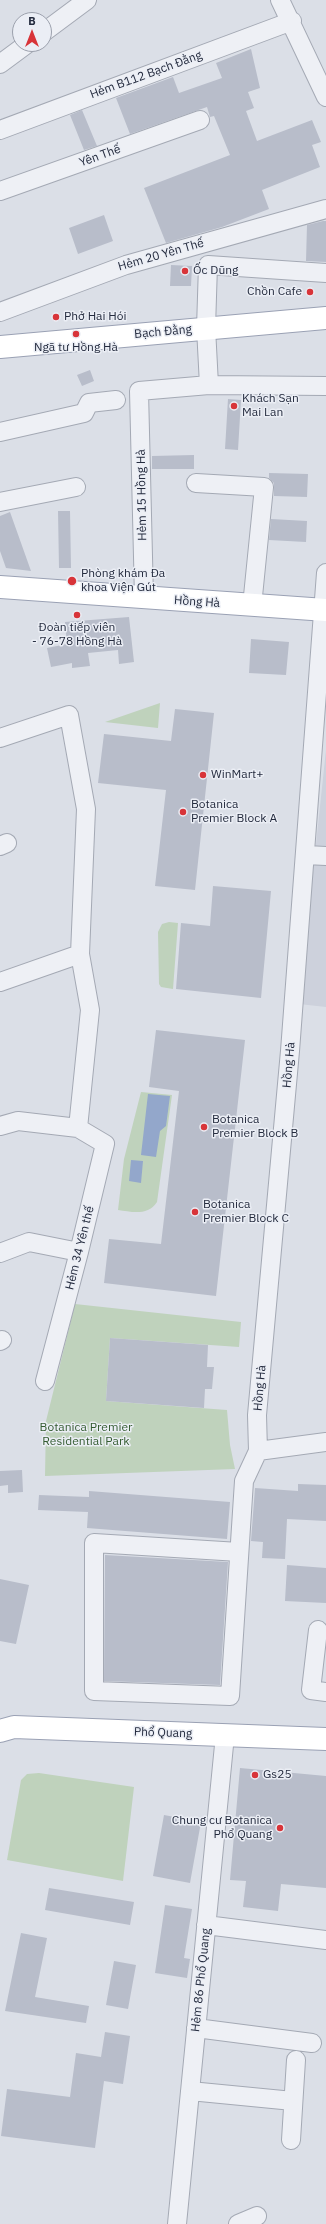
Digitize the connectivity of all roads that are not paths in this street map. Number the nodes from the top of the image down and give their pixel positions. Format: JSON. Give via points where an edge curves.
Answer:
{"nodes":[{"id":1,"x":280,"y":0,"type":"edge"},
{"id":2,"x":85,"y":1,"type":"edge"},
{"id":3,"x":292,"y":21,"type":"junction"},
{"id":4,"x":52,"y":26,"type":"edge"},
{"id":5,"x":16,"y":52,"type":"edge"},
{"id":6,"x":0,"y":64,"type":"edge"},
{"id":7,"x":326,"y":97,"type":"edge"},
{"id":8,"x":200,"y":120,"type":"dead end"},
{"id":9,"x":0,"y":130,"type":"edge"},
{"id":10,"x":0,"y":191,"type":"edge"},
{"id":11,"x":326,"y":209,"type":"edge"},
{"id":12,"x":326,"y":273,"type":"edge"},
{"id":13,"x":0,"y":312,"type":"edge"},
{"id":14,"x":326,"y":318,"type":"edge"},
{"id":15,"x":206,"y":328,"type":"junction"},
{"id":16,"x":0,"y":347,"type":"edge"},
{"id":17,"x":209,"y":385,"type":"junction"},
{"id":18,"x":326,"y":386,"type":"edge"},
{"id":19,"x":116,"y":400,"type":"dead end"},
{"id":20,"x":0,"y":432,"type":"edge"},
{"id":21,"x":196,"y":483,"type":"dead end"},
{"id":22,"x":76,"y":487,"type":"dead end"},
{"id":23,"x":0,"y":502,"type":"edge"},
{"id":24,"x":326,"y":573,"type":"edge"},
{"id":25,"x":0,"y":587,"type":"edge"},
{"id":26,"x":144,"y":598,"type":"junction"},
{"id":27,"x":252,"y":606,"type":"junction"},
{"id":28,"x":325,"y":610,"type":"edge"},
{"id":29,"x":0,"y":738,"type":"edge"},
{"id":30,"x":306,"y":855,"type":"junction"},
{"id":31,"x":326,"y":856,"type":"edge"},
{"id":32,"x":80,"y":954,"type":"junction"},
{"id":33,"x":0,"y":982,"type":"edge"},
{"id":34,"x":0,"y":1126,"type":"edge"},
{"id":35,"x":78,"y":1128,"type":"junction"},
{"id":36,"x":79,"y":1252,"type":"junction"},
{"id":37,"x":0,"y":1253,"type":"edge"},
{"id":38,"x":45,"y":1381,"type":"dead end"},
{"id":39,"x":326,"y":1442,"type":"edge"},
{"id":40,"x":258,"y":1451,"type":"junction"},
{"id":41,"x":239,"y":1552,"type":"junction"},
{"id":42,"x":318,"y":1630,"type":"dead end"},
{"id":43,"x":326,"y":1692,"type":"edge"},
{"id":44,"x":0,"y":1731,"type":"edge"},
{"id":45,"x":225,"y":1735,"type":"junction"},
{"id":46,"x":326,"y":1739,"type":"edge"},
{"id":47,"x":206,"y":1924,"type":"junction"},
{"id":48,"x":326,"y":1940,"type":"edge"},
{"id":49,"x":196,"y":2028,"type":"junction"},
{"id":50,"x":312,"y":2043,"type":"dead end"},
{"id":51,"x":296,"y":2060,"type":"dead end"},
{"id":52,"x":190,"y":2091,"type":"junction"},
{"id":53,"x":293,"y":2101,"type":"junction"},
{"id":54,"x":291,"y":2140,"type":"dead end"},
{"id":55,"x":256,"y":2216,"type":"dead end"},
{"id":56,"x":177,"y":2224,"type":"edge"},
{"id":57,"x":238,"y":2224,"type":"edge"}],
"edges":[{"from":1,"to":3,"type":"street"},
{"from":2,"to":4,"type":"street"},
{"from":3,"to":7,"type":"street"},
{"from":3,"to":9,"type":"street","name":"Hẻm B112 Bạch Đằng"},
{"from":5,"to":6,"type":"street"},
{"from":8,"to":10,"type":"street","name":"Yên Thế"},
{"from":11,"to":13,"type":"street","name":"Hẻm 20 Yên Thế","via":[[126,265]]},
{"from":12,"to":15,"type":"street","via":[[208,265]]},
{"from":14,"to":15,"type":"main road","name":"Bạch Đằng"},
{"from":15,"to":16,"type":"main road","name":"Bạch Đằng"},
{"from":15,"to":17,"type":"street"},
{"from":17,"to":18,"type":"street"},
{"from":17,"to":26,"type":"street","name":"Hẻm 15 Hồng Hà","via":[[139,391]]},
{"from":19,"to":20,"type":"street","via":[[89,403],[84,413]]},
{"from":21,"to":27,"type":"street","via":[[264,487]]},
{"from":22,"to":23,"type":"street"},
{"from":24,"to":28,"type":"street","name":"Hồng Hà"},
{"from":25,"to":26,"type":"main road","name":"Hồng Hà"},
{"from":26,"to":27,"type":"main road","name":"Hồng Hà"},
{"from":27,"to":28,"type":"main road","name":"Hồng Hà"},
{"from":28,"to":30,"type":"street","name":"Hồng Hà"},
{"from":29,"to":32,"type":"street","via":[[69,715],[86,809]]},
{"from":30,"to":31,"type":"street"},
{"from":30,"to":40,"type":"street","name":"Hồng Hà","via":[[257,1415]]},
{"from":32,"to":33,"type":"street"},
{"from":32,"to":35,"type":"street","via":[[90,1010]]},
{"from":34,"to":35,"type":"street","via":[[18,1121]]},
{"from":35,"to":36,"type":"street","name":"Hẻm 34 Yên thế","via":[[105,1144]]},
{"from":36,"to":37,"type":"street","via":[[29,1242]]},
{"from":36,"to":38,"type":"street","name":"Hẻm 34 Yên thế"},
{"from":39,"to":40,"type":"street"},
{"from":40,"to":41,"type":"street","via":[[244,1481]]},
{"from":41,"to":41,"type":"street","via":[[94,1543],[94,1690],[230,1696]]},
{"from":42,"to":43,"type":"street","via":[[311,1690]]},
{"from":44,"to":45,"type":"main road","name":"Phổ Quang","via":[[14,1727]]},
{"from":45,"to":46,"type":"main road","name":"Phổ Quang"},
{"from":45,"to":47,"type":"street","name":"Hẻm 86 Phổ Quang"},
{"from":47,"to":48,"type":"street"},
{"from":47,"to":49,"type":"street","name":"Hẻm 86 Phổ Quang"},
{"from":49,"to":50,"type":"street"},
{"from":49,"to":52,"type":"street","name":"Hẻm 86 Phổ Quang"},
{"from":51,"to":53,"type":"street"},
{"from":52,"to":53,"type":"street"},
{"from":52,"to":56,"type":"street","name":"Hẻm 86 Phổ Quang"},
{"from":53,"to":54,"type":"street"},
{"from":55,"to":57,"type":"street"}]}
